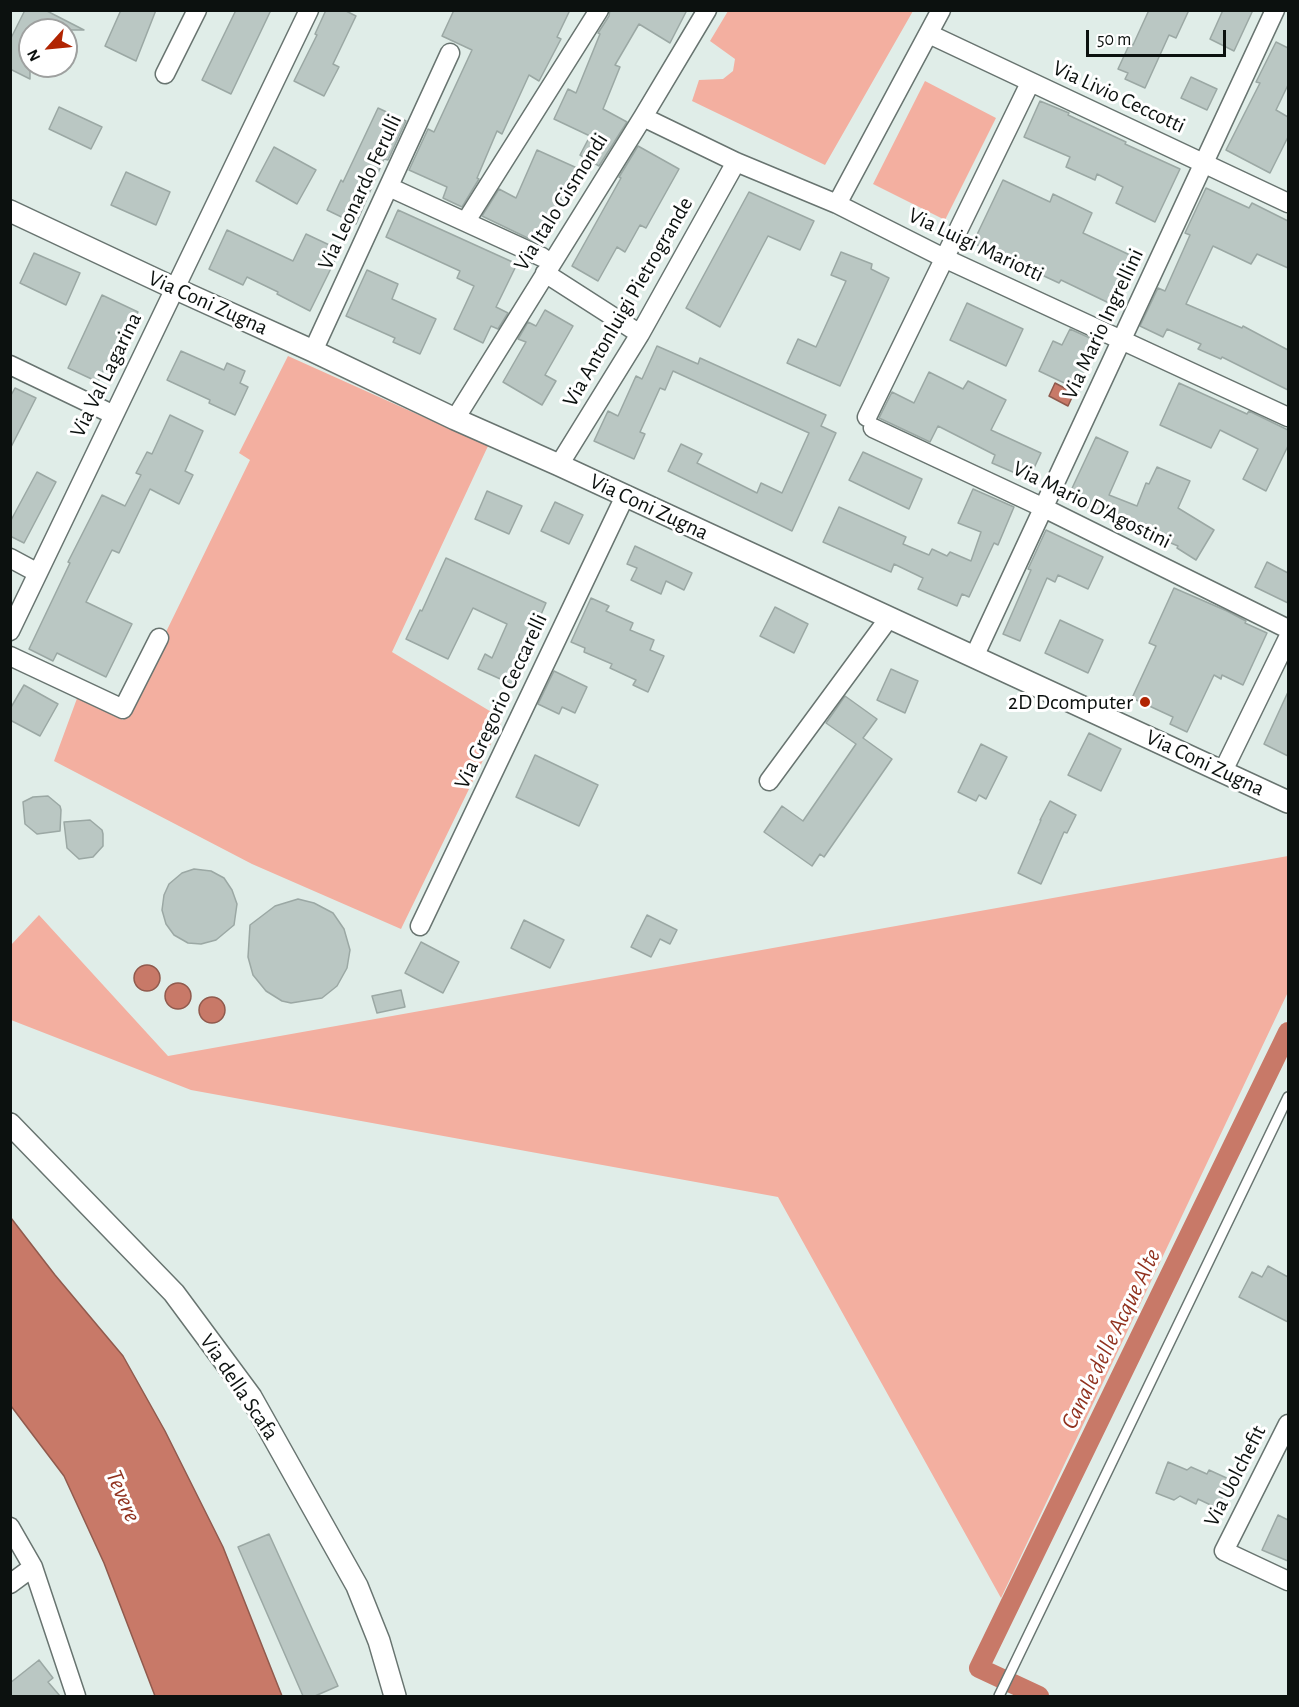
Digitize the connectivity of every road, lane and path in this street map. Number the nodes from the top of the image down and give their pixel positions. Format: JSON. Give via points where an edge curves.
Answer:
{"nodes":[{"id":1,"x":197,"y":10,"type":"edge"},
{"id":2,"x":599,"y":10,"type":"edge"},
{"id":3,"x":707,"y":10,"type":"edge"},
{"id":4,"x":941,"y":10,"type":"edge"},
{"id":5,"x":1276,"y":10,"type":"edge"},
{"id":6,"x":304,"y":12,"type":"edge"},
{"id":7,"x":1288,"y":15,"type":"edge"},
{"id":8,"x":929,"y":34,"type":"junction"},
{"id":9,"x":450,"y":53,"type":"dead end"},
{"id":10,"x":165,"y":74,"type":"dead end"},
{"id":11,"x":1030,"y":83,"type":"junction"},
{"id":12,"x":644,"y":117,"type":"junction"},
{"id":13,"x":736,"y":162,"type":"junction"},
{"id":14,"x":1204,"y":162,"type":"junction"},
{"id":15,"x":389,"y":187,"type":"junction"},
{"id":16,"x":1288,"y":203,"type":"edge"},
{"id":17,"x":837,"y":204,"type":"junction"},
{"id":18,"x":10,"y":211,"type":"edge"},
{"id":19,"x":466,"y":221,"type":"junction"},
{"id":20,"x":944,"y":258,"type":"junction"},
{"id":21,"x":543,"y":265,"type":"junction"},
{"id":22,"x":174,"y":288,"type":"junction"},
{"id":23,"x":640,"y":334,"type":"junction"},
{"id":24,"x":1122,"y":339,"type":"junction"},
{"id":25,"x":313,"y":351,"type":"junction"},
{"id":26,"x":10,"y":365,"type":"edge"},
{"id":27,"x":114,"y":415,"type":"junction"},
{"id":28,"x":1288,"y":417,"type":"edge"},
{"id":29,"x":455,"y":419,"type":"junction"},
{"id":30,"x":560,"y":465,"type":"junction"},
{"id":31,"x":626,"y":496,"type":"junction"},
{"id":32,"x":1044,"y":508,"type":"junction"},
{"id":33,"x":10,"y":558,"type":"edge"},
{"id":34,"x":38,"y":573,"type":"junction"},
{"id":35,"x":889,"y":618,"type":"junction"},
{"id":36,"x":1288,"y":629,"type":"edge"},
{"id":37,"x":10,"y":631,"type":"edge"},
{"id":38,"x":159,"y":638,"type":"dead end"},
{"id":39,"x":1288,"y":638,"type":"edge"},
{"id":40,"x":10,"y":656,"type":"edge"},
{"id":41,"x":974,"y":657,"type":"junction"},
{"id":42,"x":1223,"y":771,"type":"junction"},
{"id":43,"x":769,"y":781,"type":"dead end"},
{"id":44,"x":1288,"y":802,"type":"edge"},
{"id":45,"x":420,"y":926,"type":"dead end"},
{"id":46,"x":1288,"y":1097,"type":"edge"},
{"id":47,"x":10,"y":1124,"type":"edge"},
{"id":48,"x":1288,"y":1424,"type":"edge"},
{"id":49,"x":10,"y":1527,"type":"edge"},
{"id":50,"x":33,"y":1567,"type":"junction"},
{"id":51,"x":1288,"y":1581,"type":"edge"},
{"id":52,"x":10,"y":1584,"type":"edge"},
{"id":53,"x":76,"y":1696,"type":"edge"},
{"id":54,"x":395,"y":1696,"type":"edge"},
{"id":55,"x":999,"y":1696,"type":"edge"}],
"edges":[{"from":1,"to":10,"type":"street"},
{"from":2,"to":19,"type":"street"},
{"from":3,"to":12,"type":"street","name":"Via Italo Gismondi"},
{"from":4,"to":8,"type":"street"},
{"from":5,"to":7,"type":"street"},
{"from":5,"to":14,"type":"street","name":"Via Mario Ingrellini"},
{"from":6,"to":22,"type":"street","name":"Via Val Lagarina"},
{"from":8,"to":11,"type":"street","name":"Via Livio Ceccotti"},
{"from":8,"to":17,"type":"street"},
{"from":9,"to":15,"type":"street","name":"Via Leonardo Ferulli"},
{"from":11,"to":14,"type":"street","name":"Via Livio Ceccotti"},
{"from":11,"to":20,"type":"street"},
{"from":12,"to":13,"type":"street","name":"Via Luigi Mariotti"},
{"from":12,"to":21,"type":"street","name":"Via Italo Gismondi"},
{"from":13,"to":17,"type":"street","name":"Via Luigi Mariotti"},
{"from":13,"to":23,"type":"street","name":"Via Antonluigi Pietrogrande"},
{"from":14,"to":16,"type":"street","name":"Via Livio Ceccotti"},
{"from":14,"to":24,"type":"street","name":"Via Mario Ingrellini"},
{"from":15,"to":19,"type":"street"},
{"from":15,"to":25,"type":"street","name":"Via Leonardo Ferulli"},
{"from":17,"to":20,"type":"street","name":"Via Luigi Mariotti"},
{"from":18,"to":22,"type":"street","name":"Via Coni Zugna"},
{"from":19,"to":21,"type":"street"},
{"from":20,"to":24,"type":"street","name":"Via Luigi Mariotti"},
{"from":20,"to":32,"type":"street","name":"Via Mario D'Agostini","via":[[870,422]]},
{"from":21,"to":23,"type":"street"},
{"from":21,"to":29,"type":"street","name":"Via Italo Gismondi"},
{"from":22,"to":25,"type":"street","name":"Via Coni Zugna"},
{"from":22,"to":27,"type":"street","name":"Via Val Lagarina"},
{"from":23,"to":30,"type":"street","name":"Via Antonluigi Pietrogrande"},
{"from":24,"to":28,"type":"street","name":"Via Luigi Mariotti"},
{"from":24,"to":32,"type":"street","name":"Via Mario Ingrellini"},
{"from":25,"to":29,"type":"street","name":"Via Coni Zugna"},
{"from":26,"to":27,"type":"street"},
{"from":27,"to":34,"type":"street","name":"Via Val Lagarina"},
{"from":29,"to":30,"type":"street","name":"Via Coni Zugna"},
{"from":30,"to":31,"type":"street","name":"Via Coni Zugna"},
{"from":31,"to":35,"type":"street","name":"Via Coni Zugna"},
{"from":31,"to":45,"type":"street","name":"Via Gregorio Ceccarelli"},
{"from":32,"to":36,"type":"street","name":"Via Mario D'Agostini"},
{"from":32,"to":41,"type":"street","name":"Via Mario Ingrellini"},
{"from":33,"to":34,"type":"street"},
{"from":34,"to":37,"type":"street","name":"Via Val Lagarina"},
{"from":35,"to":41,"type":"street","name":"Via Coni Zugna"},
{"from":35,"to":43,"type":"street"},
{"from":38,"to":40,"type":"street","via":[[123,709]]},
{"from":39,"to":42,"type":"street"},
{"from":41,"to":42,"type":"street","name":"Via Coni Zugna"},
{"from":42,"to":44,"type":"street","name":"Via Coni Zugna"},
{"from":46,"to":55,"type":"lane"},
{"from":47,"to":54,"type":"street","name":"Via della Scafa","via":[[174,1293],[251,1397],[357,1586]]},
{"from":48,"to":51,"type":"street","name":"Via Uolchefit","via":[[1224,1551]]},
{"from":49,"to":50,"type":"street"},
{"from":50,"to":52,"type":"street"},
{"from":50,"to":53,"type":"street"}]}
